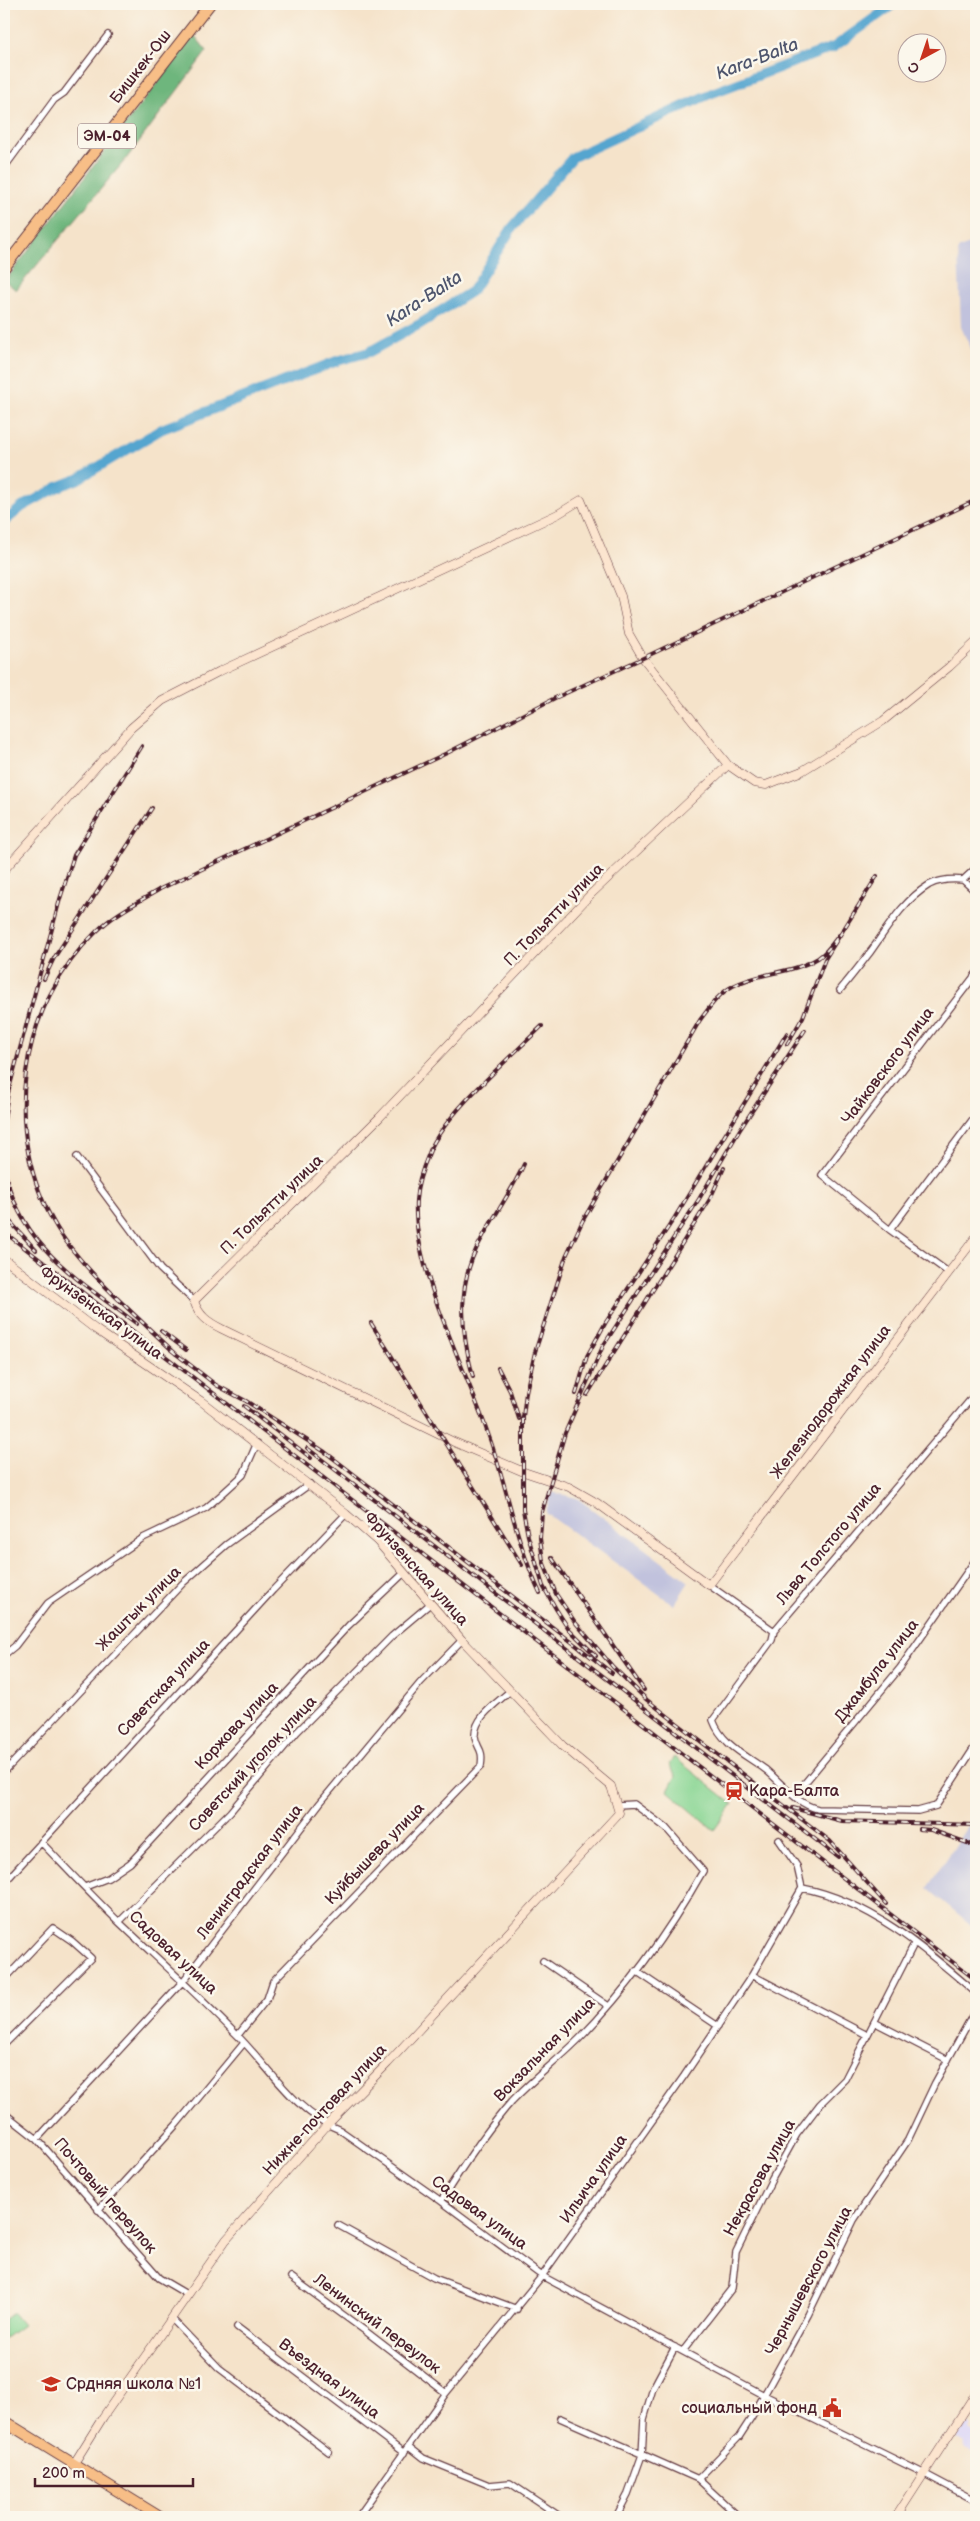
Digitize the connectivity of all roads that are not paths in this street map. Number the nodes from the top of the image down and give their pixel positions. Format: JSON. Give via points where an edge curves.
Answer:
{"nodes":[{"id":1,"x":210,"y":4,"type":"edge"},
{"id":2,"x":108,"y":35,"type":"dead end"},
{"id":3,"x":4,"y":168,"type":"edge"},
{"id":4,"x":4,"y":268,"type":"edge"},
{"id":5,"x":976,"y":642,"type":"edge"},
{"id":6,"x":728,"y":765,"type":"junction"},
{"id":7,"x":976,"y":868,"type":"edge"},
{"id":8,"x":4,"y":870,"type":"edge"},
{"id":9,"x":963,"y":880,"type":"junction"},
{"id":10,"x":976,"y":892,"type":"edge"},
{"id":11,"x":976,"y":974,"type":"edge"},
{"id":12,"x":840,"y":990,"type":"dead end"},
{"id":13,"x":976,"y":1115,"type":"edge"},
{"id":14,"x":77,"y":1157,"type":"dead end"},
{"id":15,"x":890,"y":1230,"type":"junction"},
{"id":16,"x":976,"y":1237,"type":"edge"},
{"id":17,"x":4,"y":1259,"type":"edge"},
{"id":18,"x":948,"y":1272,"type":"junction"},
{"id":19,"x":194,"y":1302,"type":"junction"},
{"id":20,"x":976,"y":1393,"type":"edge"},
{"id":21,"x":257,"y":1443,"type":"junction"},
{"id":22,"x":310,"y":1484,"type":"junction"},
{"id":23,"x":346,"y":1514,"type":"junction"},
{"id":24,"x":976,"y":1559,"type":"edge"},
{"id":25,"x":403,"y":1574,"type":"junction"},
{"id":26,"x":709,"y":1585,"type":"junction"},
{"id":27,"x":430,"y":1604,"type":"junction"},
{"id":28,"x":774,"y":1631,"type":"junction"},
{"id":29,"x":462,"y":1640,"type":"junction"},
{"id":30,"x":4,"y":1655,"type":"edge"},
{"id":31,"x":510,"y":1691,"type":"junction"},
{"id":32,"x":976,"y":1745,"type":"edge"},
{"id":33,"x":4,"y":1772,"type":"edge"},
{"id":34,"x":794,"y":1796,"type":"junction"},
{"id":35,"x":618,"y":1806,"type":"junction"},
{"id":36,"x":779,"y":1840,"type":"dead end"},
{"id":37,"x":41,"y":1842,"type":"junction"},
{"id":38,"x":4,"y":1883,"type":"edge"},
{"id":39,"x":85,"y":1887,"type":"junction"},
{"id":40,"x":802,"y":1888,"type":"junction"},
{"id":41,"x":119,"y":1922,"type":"junction"},
{"id":42,"x":914,"y":1944,"type":"junction"},
{"id":43,"x":543,"y":1961,"type":"dead end"},
{"id":44,"x":636,"y":1971,"type":"junction"},
{"id":45,"x":752,"y":1975,"type":"junction"},
{"id":46,"x":4,"y":1980,"type":"edge"},
{"id":47,"x":184,"y":1980,"type":"junction"},
{"id":48,"x":976,"y":1993,"type":"edge"},
{"id":49,"x":607,"y":2005,"type":"junction"},
{"id":50,"x":976,"y":2009,"type":"edge"},
{"id":51,"x":874,"y":2022,"type":"junction"},
{"id":52,"x":718,"y":2026,"type":"junction"},
{"id":53,"x":238,"y":2035,"type":"junction"},
{"id":54,"x":867,"y":2035,"type":"junction"},
{"id":55,"x":244,"y":2043,"type":"junction"},
{"id":56,"x":4,"y":2045,"type":"edge"},
{"id":57,"x":948,"y":2060,"type":"junction"},
{"id":58,"x":4,"y":2113,"type":"edge"},
{"id":59,"x":327,"y":2126,"type":"junction"},
{"id":60,"x":37,"y":2139,"type":"junction"},
{"id":61,"x":441,"y":2201,"type":"junction"},
{"id":62,"x":98,"y":2210,"type":"junction"},
{"id":63,"x":338,"y":2225,"type":"dead end"},
{"id":64,"x":542,"y":2276,"type":"junction"},
{"id":65,"x":291,"y":2278,"type":"dead end"},
{"id":66,"x":188,"y":2295,"type":"junction"},
{"id":67,"x":517,"y":2309,"type":"junction"},
{"id":68,"x":172,"y":2318,"type":"junction"},
{"id":69,"x":237,"y":2327,"type":"dead end"},
{"id":70,"x":675,"y":2347,"type":"junction"},
{"id":71,"x":683,"y":2351,"type":"junction"},
{"id":72,"x":446,"y":2393,"type":"junction"},
{"id":73,"x":976,"y":2393,"type":"edge"},
{"id":74,"x":762,"y":2394,"type":"junction"},
{"id":75,"x":560,"y":2418,"type":"dead end"},
{"id":76,"x":4,"y":2421,"type":"edge"},
{"id":77,"x":409,"y":2447,"type":"junction"},
{"id":78,"x":329,"y":2452,"type":"dead end"},
{"id":79,"x":404,"y":2453,"type":"junction"},
{"id":80,"x":642,"y":2455,"type":"junction"},
{"id":81,"x":76,"y":2462,"type":"junction"},
{"id":82,"x":925,"y":2474,"type":"junction"},
{"id":83,"x":698,"y":2479,"type":"junction"},
{"id":84,"x":976,"y":2501,"type":"edge"},
{"id":85,"x":160,"y":2517,"type":"edge"},
{"id":86,"x":358,"y":2517,"type":"edge"},
{"id":87,"x":561,"y":2517,"type":"edge"},
{"id":88,"x":616,"y":2517,"type":"edge"},
{"id":89,"x":739,"y":2517,"type":"edge"},
{"id":90,"x":896,"y":2517,"type":"edge"}],
"edges":[{"from":1,"to":4,"type":"highway","name":"Бишкек-Ош","number":"ЭМ-04"},
{"from":2,"to":3,"type":"street"},
{"from":5,"to":6,"type":"street","via":[[883,721],[802,771],[766,785],[754,783]]},
{"from":6,"to":8,"type":"street","via":[[644,658],[629,634],[621,596],[581,500],[558,514],[162,701],[132,728]]},
{"from":6,"to":19,"type":"street","name":"П. Тольятти улица","via":[[591,894],[380,1118]]},
{"from":7,"to":9,"type":"street"},
{"from":9,"to":10,"type":"street"},
{"from":9,"to":12,"type":"street","via":[[950,879],[930,885],[910,902],[891,920]]},
{"from":11,"to":15,"type":"street","name":"Чайковского улица","via":[[822,1175]]},
{"from":13,"to":15,"type":"street"},
{"from":14,"to":19,"type":"street","via":[[160,1269]]},
{"from":15,"to":18,"type":"street"},
{"from":16,"to":18,"type":"street","name":"Железнодорожная улица"},
{"from":17,"to":21,"type":"street","name":"Фрунзенская улица","via":[[95,1329]]},
{"from":18,"to":26,"type":"street","name":"Железнодорожная улица"},
{"from":19,"to":26,"type":"street","via":[[203,1318],[222,1329],[454,1442],[569,1487],[597,1503]]},
{"from":20,"to":28,"type":"street","name":"Льва Толстого улица"},
{"from":21,"to":22,"type":"street","name":"Фрунзенская улица"},
{"from":21,"to":30,"type":"street","via":[[243,1475],[206,1508],[142,1538],[48,1603],[15,1646]]},
{"from":22,"to":23,"type":"street","name":"Фрунзенская улица"},
{"from":22,"to":33,"type":"street","name":"Жаштык улица","via":[[226,1545],[183,1583]]},
{"from":23,"to":25,"type":"street","name":"Фрунзенская улица","via":[[377,1541]]},
{"from":23,"to":37,"type":"street","name":"Советская улица"},
{"from":24,"to":34,"type":"street","name":"Джамбула улица","via":[[900,1668]]},
{"from":25,"to":27,"type":"street","name":"Фрунзенская улица"},
{"from":25,"to":39,"type":"street","name":"Коржова улица","via":[[349,1625],[130,1863],[108,1878]]},
{"from":26,"to":28,"type":"street"},
{"from":27,"to":29,"type":"street","name":"Фрунзенская улица"},
{"from":27,"to":41,"type":"street","name":"Советский уголок улица","via":[[392,1636],[297,1732],[230,1812]]},
{"from":28,"to":34,"type":"street","name":"Льва Толстого улица","via":[[772,1640],[713,1720],[716,1729],[733,1748]]},
{"from":29,"to":31,"type":"street","name":"Фрунзенская улица"},
{"from":29,"to":47,"type":"street","name":"Ленинградская улица","via":[[421,1682],[320,1802]]},
{"from":31,"to":35,"type":"street","name":"Фрунзенская улица","via":[[563,1746],[611,1786]]},
{"from":31,"to":53,"type":"street","name":"Куйбышева улица","via":[[484,1715],[478,1726],[475,1737],[483,1754],[481,1766],[279,1975],[267,1999]]},
{"from":32,"to":34,"type":"street","via":[[936,1806],[918,1811],[818,1809]]},
{"from":35,"to":44,"type":"street","name":"Вокзальная улица","via":[[634,1804],[666,1828],[703,1871]]},
{"from":35,"to":59,"type":"street","name":"Нижне-почтовая улица","via":[[619,1813]]},
{"from":36,"to":40,"type":"street","via":[[797,1866]]},
{"from":37,"to":38,"type":"street","name":"Советская улица"},
{"from":37,"to":39,"type":"street","name":"Садовая улица"},
{"from":39,"to":41,"type":"street","name":"Садовая улица"},
{"from":40,"to":42,"type":"street","via":[[824,1892],[873,1914]]},
{"from":40,"to":45,"type":"street","name":"Ильича улица"},
{"from":41,"to":47,"type":"street","name":"Садовая улица"},
{"from":42,"to":48,"type":"street"},
{"from":42,"to":51,"type":"street","name":"Некрасова улица"},
{"from":43,"to":49,"type":"street"},
{"from":44,"to":49,"type":"street","name":"Вокзальная улица"},
{"from":44,"to":52,"type":"street"},
{"from":45,"to":52,"type":"street","name":"Ильича улица"},
{"from":45,"to":54,"type":"street"},
{"from":46,"to":56,"type":"street","via":[[53,1928],[92,1958]]},
{"from":47,"to":53,"type":"street","name":"Садовая улица"},
{"from":47,"to":60,"type":"street","name":"Ленинградская улица"},
{"from":49,"to":61,"type":"street","name":"Вокзальная улица","via":[[579,2038],[511,2102]]},
{"from":50,"to":57,"type":"street","name":"Чернышевского улица"},
{"from":51,"to":54,"type":"street","name":"Некрасова улица"},
{"from":51,"to":57,"type":"street"},
{"from":52,"to":64,"type":"street","name":"Ильича улица"},
{"from":53,"to":55,"type":"street","name":"Садовая улица"},
{"from":54,"to":71,"type":"street","name":"Некрасова улица","via":[[845,2079],[797,2134],[736,2252],[732,2288]]},
{"from":55,"to":59,"type":"street","name":"Садовая улица","via":[[294,2099]]},
{"from":55,"to":62,"type":"street","via":[[176,2125]]},
{"from":57,"to":74,"type":"street","name":"Чернышевского улица","via":[[908,2140],[854,2220],[808,2315]]},
{"from":58,"to":60,"type":"street","name":"Почтовый переулок"},
{"from":59,"to":61,"type":"street","name":"Садовая улица","via":[[340,2130]]},
{"from":59,"to":66,"type":"street","name":"Нижне-почтовая улица","via":[[226,2240]]},
{"from":60,"to":62,"type":"street","name":"Почтовый переулок"},
{"from":61,"to":64,"type":"street","name":"Садовая улица"},
{"from":62,"to":66,"type":"street","name":"Почтовый переулок","via":[[159,2278]]},
{"from":63,"to":67,"type":"street","via":[[434,2278]]},
{"from":64,"to":67,"type":"street","name":"Ильича улица"},
{"from":64,"to":70,"type":"street","name":"Садовая улица"},
{"from":65,"to":72,"type":"street","name":"Ленинский переулок"},
{"from":66,"to":68,"type":"street","name":"Нижне-почтовая улица"},
{"from":67,"to":72,"type":"street","name":"Ильича улица"},
{"from":68,"to":78,"type":"street","via":[[219,2368]]},
{"from":68,"to":81,"type":"street","name":"Нижне-почтовая улица"},
{"from":69,"to":79,"type":"street","name":"Въездная улица"},
{"from":70,"to":71,"type":"street","name":"Садовая улица"},
{"from":70,"to":80,"type":"street","via":[[653,2388],[644,2419]]},
{"from":71,"to":74,"type":"street","name":"Садовая улица"},
{"from":72,"to":77,"type":"street","name":"Ильича улица"},
{"from":73,"to":82,"type":"street"},
{"from":74,"to":82,"type":"street","name":"Садовая улица"},
{"from":74,"to":83,"type":"street","name":"Чернышевского улица","via":[[739,2437]]},
{"from":75,"to":80,"type":"street"},
{"from":76,"to":81,"type":"highway"},
{"from":77,"to":79,"type":"street","name":"Ильича улица"},
{"from":77,"to":87,"type":"street","via":[[423,2458],[489,2485],[510,2483]]},
{"from":79,"to":86,"type":"street","name":"Ильича улица"},
{"from":80,"to":83,"type":"street"},
{"from":80,"to":88,"type":"street"},
{"from":81,"to":85,"type":"highway"},
{"from":82,"to":84,"type":"street","name":"Садовая улица"},
{"from":82,"to":90,"type":"street"},
{"from":83,"to":89,"type":"street"}]}
